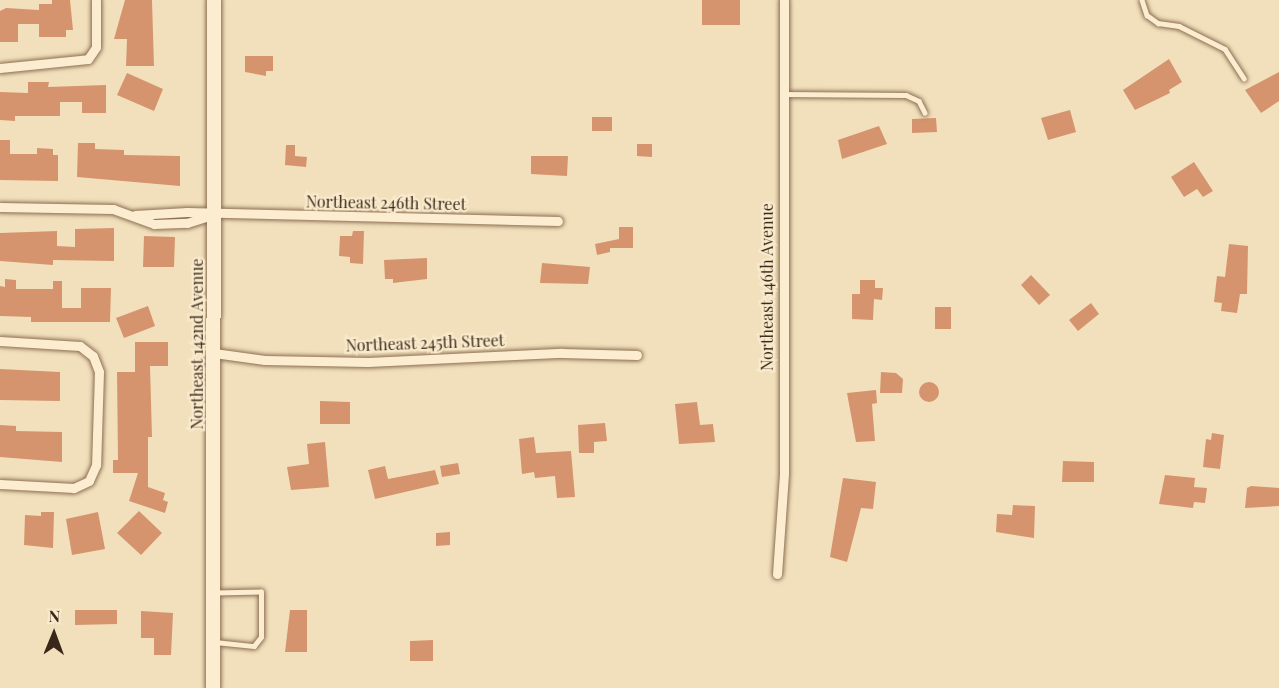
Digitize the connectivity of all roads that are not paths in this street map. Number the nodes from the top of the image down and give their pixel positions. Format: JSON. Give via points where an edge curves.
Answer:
{"nodes":[{"id":1,"x":96,"y":0,"type":"edge"},
{"id":2,"x":214,"y":0,"type":"edge"},
{"id":3,"x":784,"y":0,"type":"edge"},
{"id":4,"x":1142,"y":0,"type":"edge"},
{"id":5,"x":0,"y":68,"type":"edge"},
{"id":6,"x":1244,"y":78,"type":"dead end"},
{"id":7,"x":783,"y":94,"type":"junction"},
{"id":8,"x":925,"y":113,"type":"dead end"},
{"id":9,"x":0,"y":207,"type":"edge"},
{"id":10,"x":214,"y":215,"type":"junction"},
{"id":11,"x":558,"y":220,"type":"dead end"},
{"id":12,"x":0,"y":341,"type":"edge"},
{"id":13,"x":214,"y":353,"type":"junction"},
{"id":14,"x":637,"y":355,"type":"dead end"},
{"id":15,"x":0,"y":484,"type":"edge"},
{"id":16,"x":777,"y":574,"type":"dead end"},
{"id":17,"x":213,"y":593,"type":"junction"},
{"id":18,"x":213,"y":642,"type":"junction"},
{"id":19,"x":213,"y":688,"type":"edge"}],
"edges":[{"from":1,"to":5,"type":"street","via":[[96,47],[92,56],[83,61]]},
{"from":2,"to":10,"type":"main road","name":"Northeast 142nd Avenue"},
{"from":3,"to":7,"type":"street","name":"Northeast 146th Avenue"},
{"from":4,"to":6,"type":"lane","via":[[1147,15],[1158,23],[1179,26],[1225,49]]},
{"from":7,"to":8,"type":"lane","via":[[906,95],[920,101]]},
{"from":7,"to":16,"type":"street","name":"Northeast 146th Avenue","via":[[784,474]]},
{"from":9,"to":10,"type":"street","name":"Northeast 246th Street"},
{"from":10,"to":11,"type":"street","name":"Northeast 246th Street"},
{"from":10,"to":13,"type":"main road","name":"Northeast 142nd Avenue"},
{"from":12,"to":15,"type":"street","via":[[71,344],[93,356],[99,372],[96,465],[89,481],[74,488]]},
{"from":13,"to":14,"type":"street","name":"Northeast 245th Street","via":[[265,360],[368,362],[562,353]]},
{"from":13,"to":17,"type":"main road","name":"Northeast 142nd Avenue"},
{"from":17,"to":18,"type":"main road","name":"Northeast 142nd Avenue"},
{"from":17,"to":18,"type":"lane","via":[[261,592],[261,637],[254,646]]},
{"from":18,"to":19,"type":"main road","name":"Northeast 142nd Avenue"}]}
